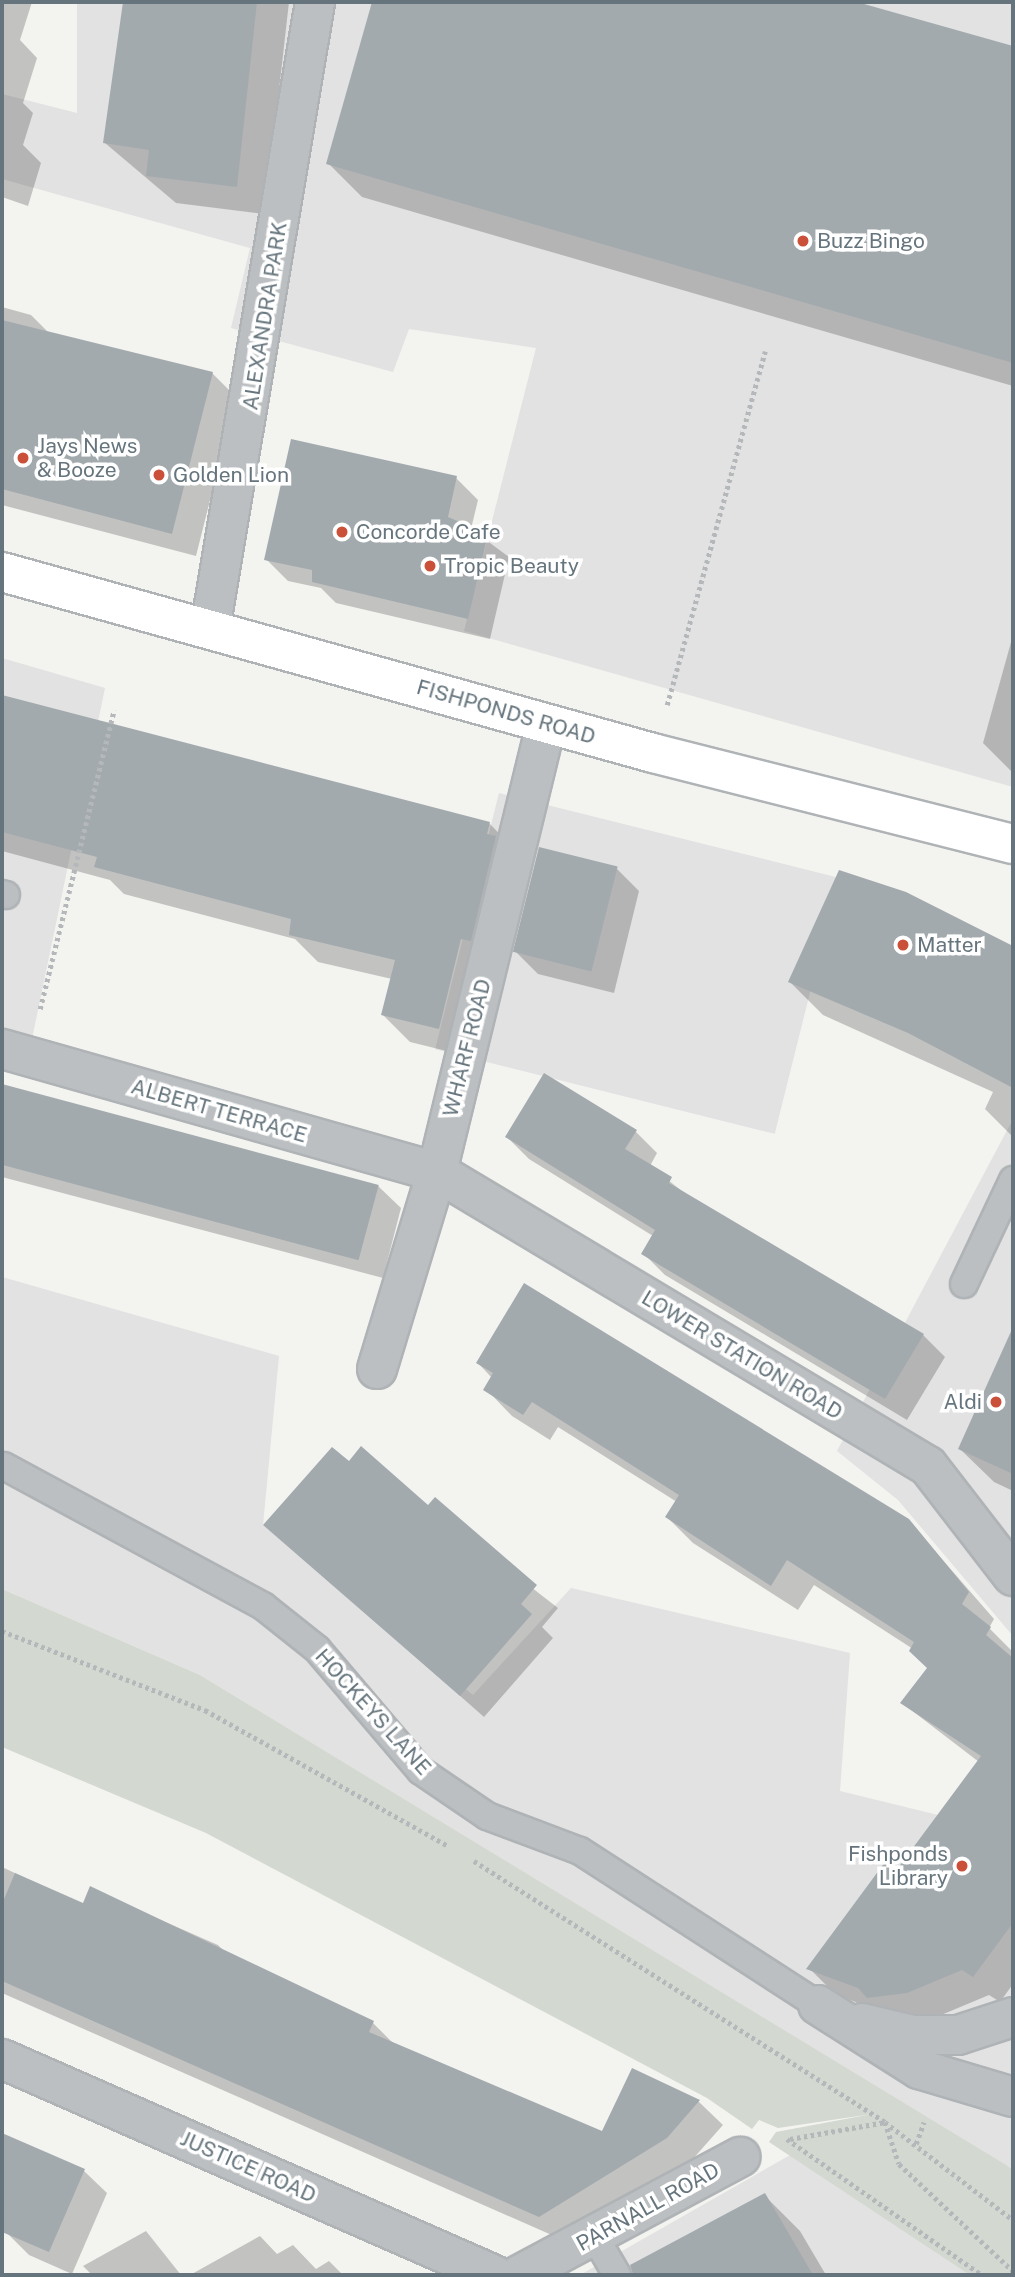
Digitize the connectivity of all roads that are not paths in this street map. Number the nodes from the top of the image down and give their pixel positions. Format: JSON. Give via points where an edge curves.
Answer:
{"nodes":[{"id":1,"x":315,"y":2,"type":"edge"},
{"id":2,"x":2,"y":572,"type":"edge"},
{"id":3,"x":210,"y":629,"type":"junction"},
{"id":4,"x":546,"y":724,"type":"junction"},
{"id":5,"x":1013,"y":844,"type":"edge"},
{"id":6,"x":15,"y":1053,"type":"edge"},
{"id":7,"x":437,"y":1172,"type":"junction"},
{"id":8,"x":1013,"y":1180,"type":"edge"},
{"id":9,"x":964,"y":1284,"type":"dead end"},
{"id":10,"x":377,"y":1369,"type":"dead end"},
{"id":11,"x":4,"y":1466,"type":"dead end"},
{"id":12,"x":1013,"y":1576,"type":"edge"},
{"id":13,"x":818,"y":2005,"type":"junction"},
{"id":14,"x":1013,"y":2017,"type":"edge"},
{"id":15,"x":2,"y":2059,"type":"edge"},
{"id":16,"x":1013,"y":2097,"type":"edge"},
{"id":17,"x":740,"y":2157,"type":"road end"},
{"id":18,"x":595,"y":2237,"type":"junction"},
{"id":19,"x":494,"y":2275,"type":"edge"},
{"id":20,"x":519,"y":2275,"type":"edge"},
{"id":21,"x":617,"y":2275,"type":"edge"}],
"edges":[{"from":1,"to":3,"type":"street","name":"ALEXANDRA PARK"},
{"from":2,"to":3,"type":"main road","name":"FISHPONDS ROAD"},
{"from":3,"to":4,"type":"main road","name":"FISHPONDS ROAD"},
{"from":4,"to":5,"type":"main road","name":"FISHPONDS ROAD"},
{"from":4,"to":7,"type":"street","name":"WHARF ROAD"},
{"from":6,"to":7,"type":"street","name":"ALBERT TERRACE"},
{"from":7,"to":10,"type":"street","name":"WHARF ROAD"},
{"from":7,"to":12,"type":"street","name":"LOWER STATION ROAD","via":[[928,1466]]},
{"from":8,"to":9,"type":"lane"},
{"from":11,"to":13,"type":"lane","name":"HOCKEYS LANE","via":[[263,1606],[317,1649],[421,1771],[487,1816],[580,1850]]},
{"from":13,"to":14,"type":"street","name":"HOCKEYS LANE","via":[[865,2025],[924,2035],[975,2033]]},
{"from":13,"to":16,"type":"street","via":[[919,2069]]},
{"from":15,"to":19,"type":"street","name":"JUSTICE ROAD"},
{"from":17,"to":18,"type":"street","name":"PARNALL ROAD"},
{"from":18,"to":20,"type":"street","name":"PARNALL ROAD"},
{"from":18,"to":21,"type":"lane"}]}
